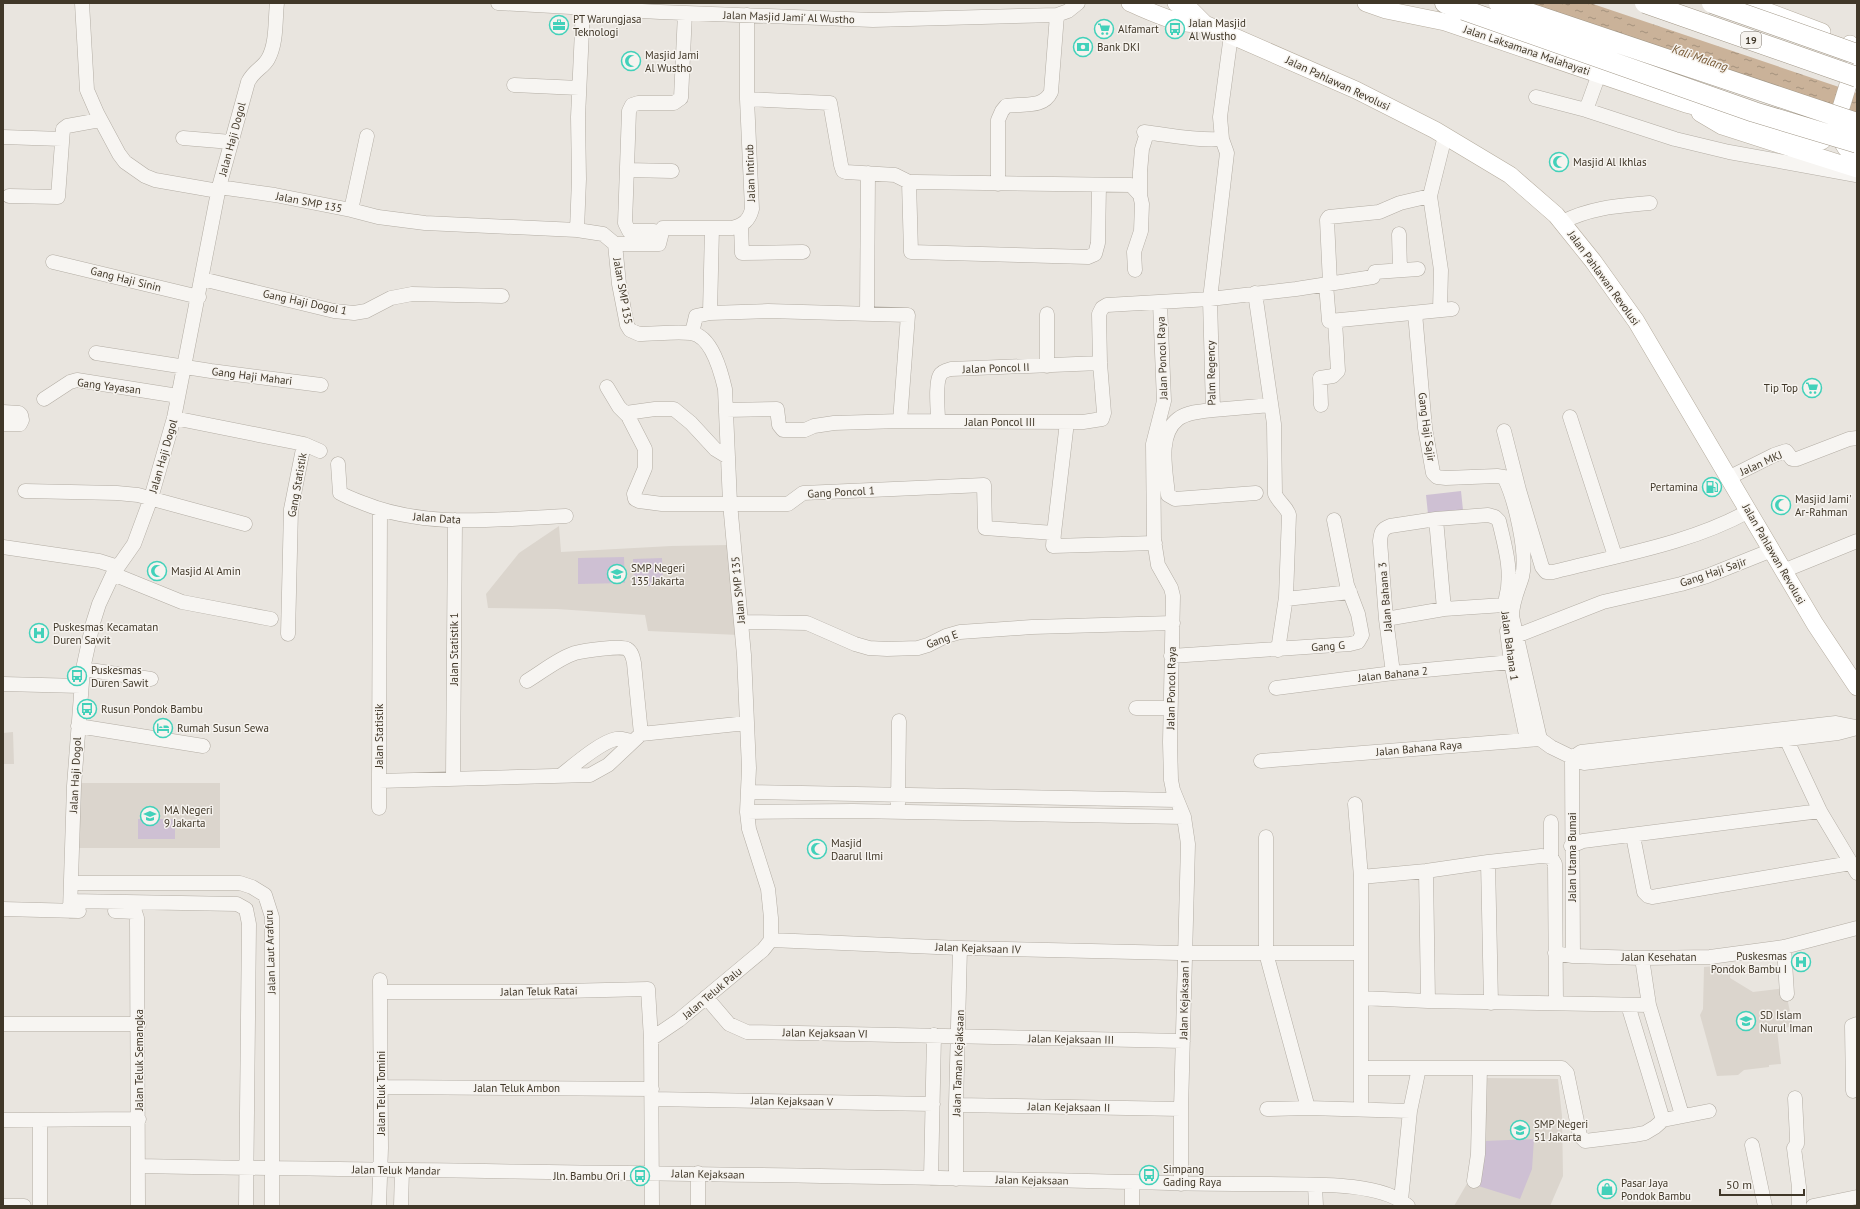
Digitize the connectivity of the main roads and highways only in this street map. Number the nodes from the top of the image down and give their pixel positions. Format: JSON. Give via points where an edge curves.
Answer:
{"nodes":[{"id":1,"x":1130,"y":3,"type":"edge"},
{"id":2,"x":1176,"y":3,"type":"edge"},
{"id":3,"x":1366,"y":3,"type":"edge"},
{"id":4,"x":1445,"y":3,"type":"edge"},
{"id":5,"x":1499,"y":3,"type":"edge"},
{"id":6,"x":1645,"y":3,"type":"edge"},
{"id":7,"x":1712,"y":3,"type":"edge"},
{"id":8,"x":1745,"y":3,"type":"edge"},
{"id":9,"x":1205,"y":24,"type":"junction"},
{"id":10,"x":1857,"y":52,"type":"edge"},
{"id":11,"x":1853,"y":79,"type":"edge"},
{"id":12,"x":1686,"y":104,"type":"junction"},
{"id":13,"x":1837,"y":120,"type":"junction"},
{"id":14,"x":1857,"y":123,"type":"edge"},
{"id":15,"x":1857,"y":143,"type":"edge"},
{"id":16,"x":1857,"y":155,"type":"edge"},
{"id":17,"x":1857,"y":169,"type":"edge"},
{"id":18,"x":1857,"y":686,"type":"edge"}],
"edges":[{"from":1,"to":9,"type":"main road","name":"Jalan Pahlawan Revolusi","via":[[1191,25]]},
{"from":2,"to":9,"type":"main road","name":"Jalan Pahlawan Revolusi","via":[[1190,10]]},
{"from":3,"to":12,"type":"main road","name":"Jalan Laksamana Malahayati","via":[[1386,10],[1445,22]]},
{"from":4,"to":15,"type":"highway","bridge":true,"via":[[1754,112]]},
{"from":5,"to":14,"type":"highway","bridge":true},
{"from":6,"to":11,"type":"highway","number":"19","bridge":true},
{"from":7,"to":10,"type":"highway","bridge":true},
{"from":8,"to":10,"type":"main road","via":[[1851,44]]},
{"from":9,"to":18,"type":"main road","name":"Jalan Pahlawan Revolusi","via":[[1410,116],[1510,175],[1562,222],[1594,261],[1636,321],[1815,624]]},
{"from":10,"to":11,"type":"main road"},
{"from":11,"to":13,"type":"main road"},
{"from":12,"to":13,"type":"main road","name":"Jalan Laksamana Malahayati","via":[[1738,117],[1808,141],[1822,141]]},
{"from":12,"to":17,"type":"main road","name":"Jalan Laksamana Malahayati","via":[[1722,126]]},
{"from":13,"to":16,"type":"main road","via":[[1840,139],[1846,148]]}]}
